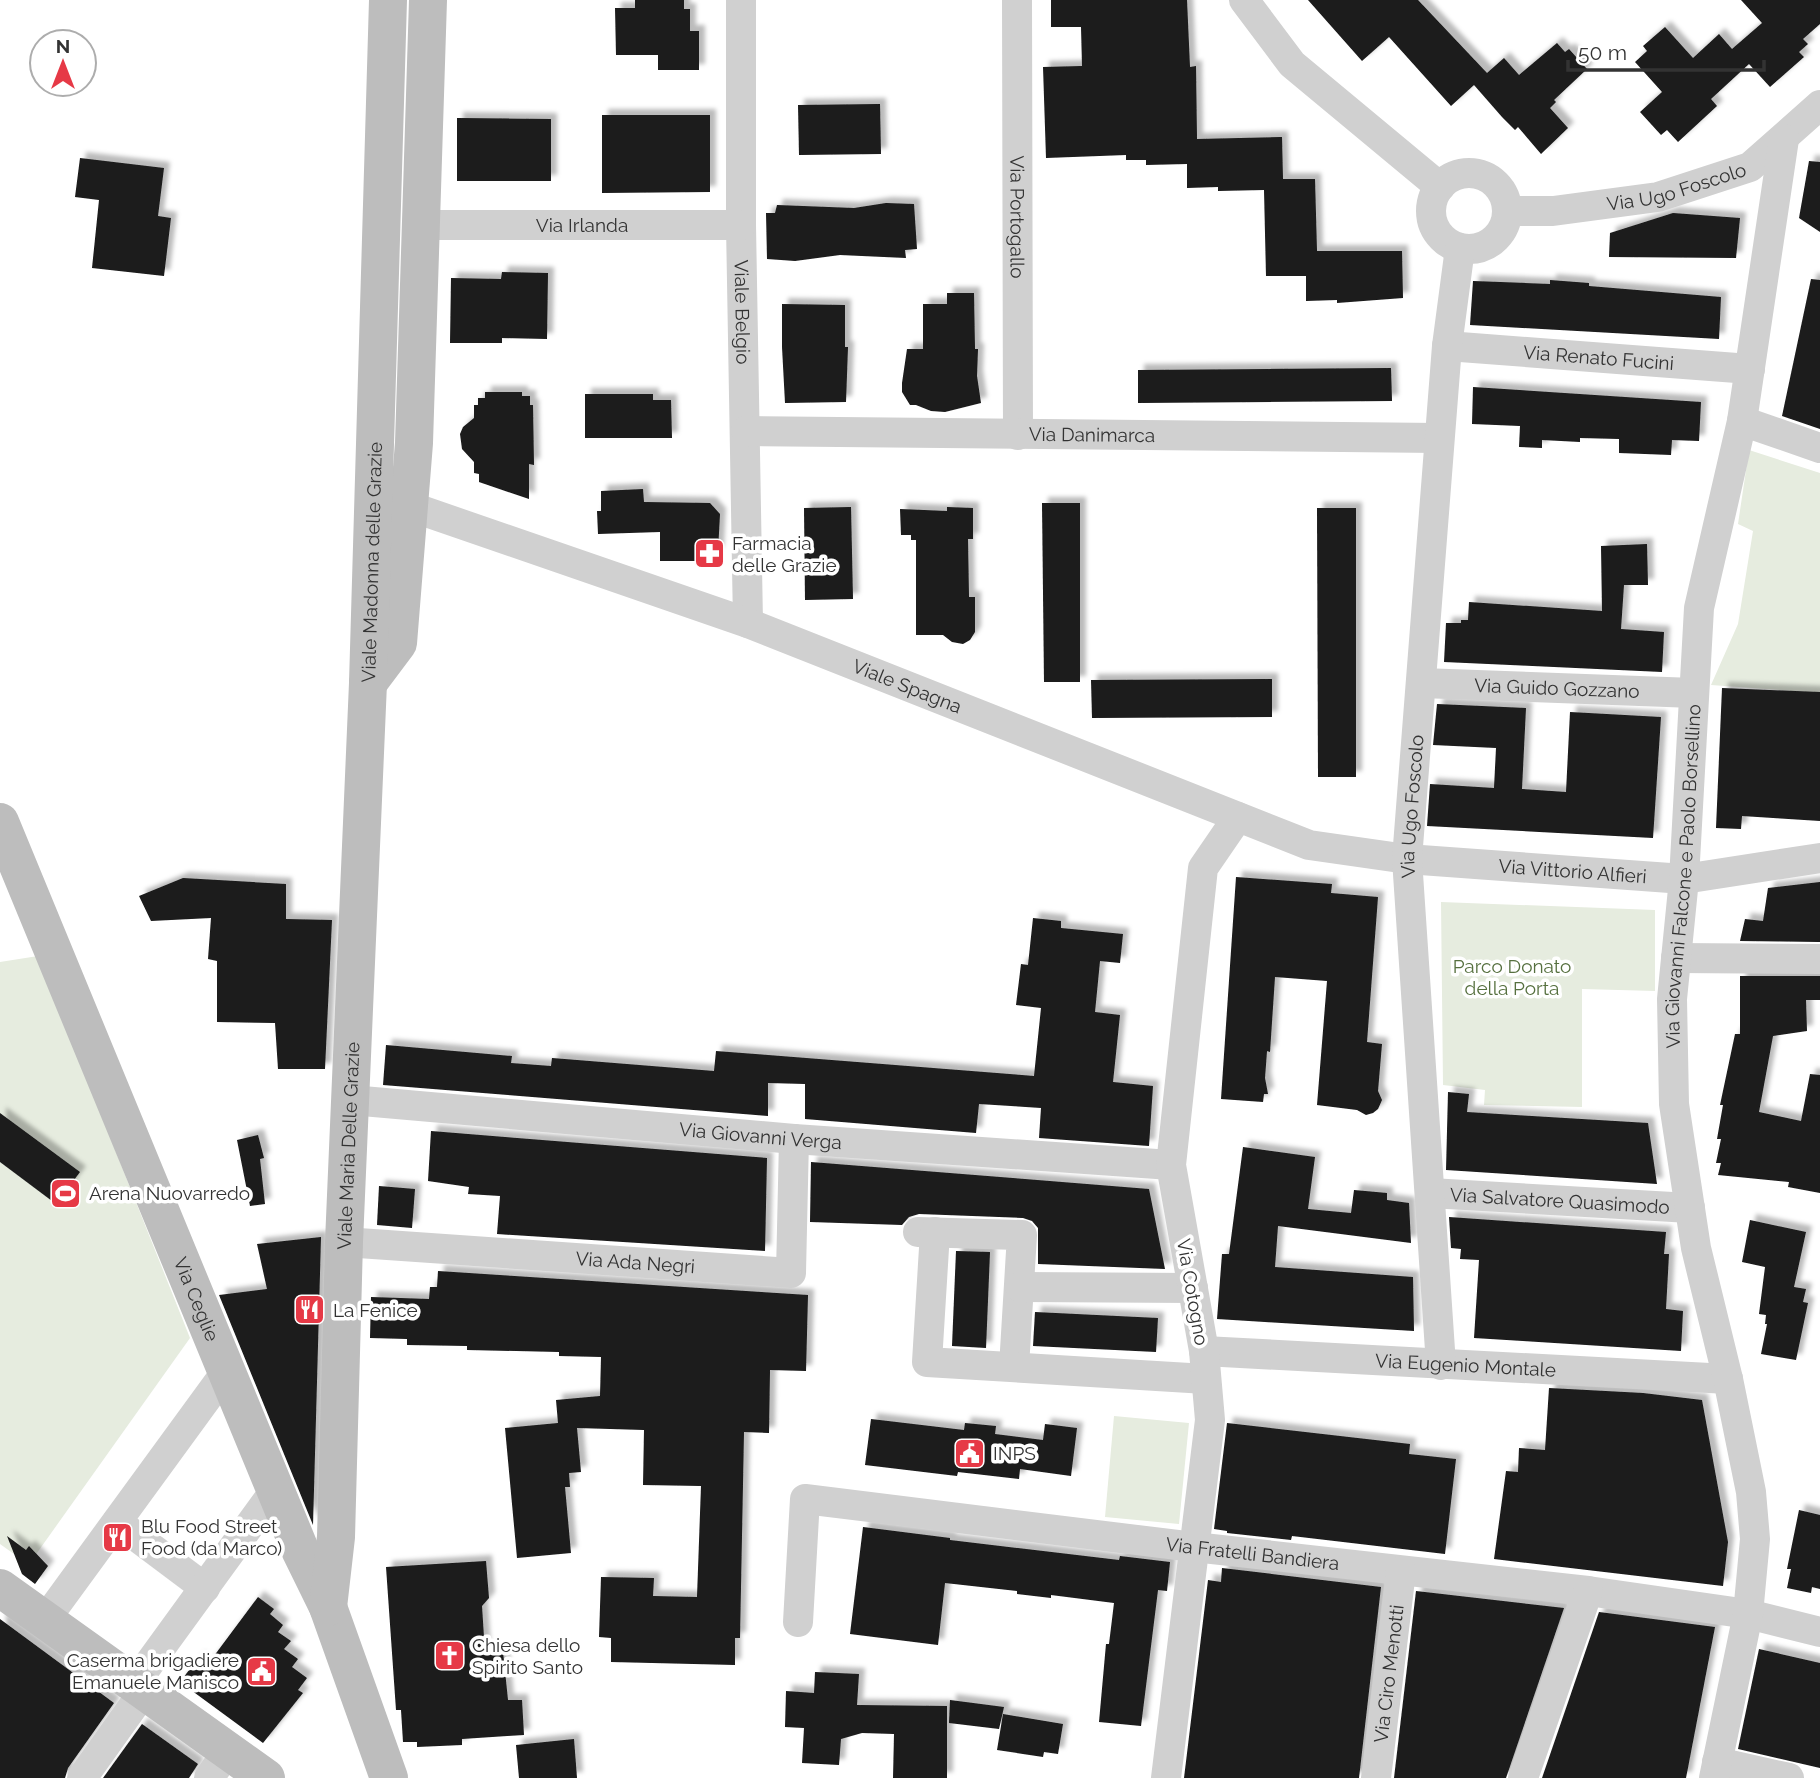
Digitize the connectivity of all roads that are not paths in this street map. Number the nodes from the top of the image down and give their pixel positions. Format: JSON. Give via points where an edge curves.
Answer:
{"nodes":[{"id":1,"x":388,"y":0,"type":"edge"},
{"id":2,"x":428,"y":0,"type":"edge"},
{"id":3,"x":741,"y":0,"type":"edge"},
{"id":4,"x":1017,"y":0,"type":"edge"},
{"id":5,"x":1244,"y":0,"type":"edge"},
{"id":6,"x":1820,"y":105,"type":"edge"},
{"id":7,"x":1784,"y":139,"type":"junction"},
{"id":8,"x":1440,"y":187,"type":"junction"},
{"id":9,"x":1509,"y":211,"type":"junction"},
{"id":10,"x":421,"y":225,"type":"junction"},
{"id":11,"x":741,"y":225,"type":"junction"},
{"id":12,"x":1461,"y":248,"type":"junction"},
{"id":13,"x":1447,"y":346,"type":"junction"},
{"id":14,"x":1750,"y":369,"type":"junction"},
{"id":15,"x":1742,"y":421,"type":"junction"},
{"id":16,"x":746,"y":431,"type":"junction"},
{"id":17,"x":1018,"y":435,"type":"junction"},
{"id":18,"x":1439,"y":438,"type":"junction"},
{"id":19,"x":1820,"y":448,"type":"edge"},
{"id":20,"x":409,"y":506,"type":"junction"},
{"id":21,"x":748,"y":623,"type":"junction"},
{"id":22,"x":368,"y":683,"type":"junction"},
{"id":23,"x":1421,"y":683,"type":"junction"},
{"id":24,"x":1694,"y":693,"type":"junction"},
{"id":25,"x":1238,"y":817,"type":"junction"},
{"id":26,"x":0,"y":822,"type":"edge"},
{"id":27,"x":1820,"y":858,"type":"edge"},
{"id":28,"x":1408,"y":859,"type":"junction"},
{"id":29,"x":1684,"y":879,"type":"junction"},
{"id":30,"x":1676,"y":958,"type":"junction"},
{"id":31,"x":1820,"y":959,"type":"edge"},
{"id":32,"x":351,"y":1100,"type":"junction"},
{"id":33,"x":794,"y":1139,"type":"junction"},
{"id":34,"x":1171,"y":1165,"type":"junction"},
{"id":35,"x":1430,"y":1193,"type":"junction"},
{"id":36,"x":1690,"y":1208,"type":"junction"},
{"id":37,"x":344,"y":1242,"type":"junction"},
{"id":38,"x":1020,"y":1287,"type":"junction"},
{"id":39,"x":1193,"y":1288,"type":"junction"},
{"id":40,"x":1205,"y":1365,"type":"junction"},
{"id":41,"x":1441,"y":1365,"type":"junction"},
{"id":42,"x":1014,"y":1367,"type":"junction"},
{"id":43,"x":226,"y":1372,"type":"junction"},
{"id":44,"x":1728,"y":1379,"type":"junction"},
{"id":45,"x":276,"y":1489,"type":"junction"},
{"id":46,"x":117,"y":1521,"type":"junction"},
{"id":47,"x":1194,"y":1547,"type":"junction"},
{"id":48,"x":1401,"y":1571,"type":"junction"},
{"id":49,"x":0,"y":1588,"type":"edge"},
{"id":50,"x":205,"y":1588,"type":"junction"},
{"id":51,"x":1588,"y":1591,"type":"junction"},
{"id":52,"x":328,"y":1607,"type":"junction"},
{"id":53,"x":1748,"y":1614,"type":"junction"},
{"id":54,"x":45,"y":1620,"type":"junction"},
{"id":55,"x":798,"y":1622,"type":"dead end"},
{"id":56,"x":1820,"y":1632,"type":"edge"},
{"id":57,"x":139,"y":1687,"type":"junction"},
{"id":58,"x":219,"y":1765,"type":"edge"},
{"id":59,"x":1716,"y":1770,"type":"edge"},
{"id":60,"x":82,"y":1778,"type":"edge"},
{"id":61,"x":266,"y":1778,"type":"edge"},
{"id":62,"x":389,"y":1778,"type":"edge"},
{"id":63,"x":1166,"y":1778,"type":"edge"},
{"id":64,"x":1376,"y":1778,"type":"edge"},
{"id":65,"x":1523,"y":1778,"type":"edge"},
{"id":66,"x":1789,"y":1778,"type":"edge"}],
"edges":[{"from":1,"to":22,"type":"street","name":"Viale Madonna delle Grazie"},
{"from":2,"to":10,"type":"street","name":"Viale Madonna delle Grazie"},
{"from":3,"to":11,"type":"street","name":"Viale Belgio"},
{"from":4,"to":17,"type":"street","name":"Via Portogallo"},
{"from":5,"to":8,"type":"street","via":[[1292,64]]},
{"from":6,"to":7,"type":"street","name":"Via Ugo Foscolo"},
{"from":7,"to":9,"type":"street","name":"Via Ugo Foscolo","via":[[1750,167],[1658,197],[1553,211]]},
{"from":7,"to":14,"type":"street","name":"Via Giovanni Falcone e Paolo Borsellino"},
{"from":8,"to":9,"type":"street","via":[[1469,172],[1489,178],[1504,192]]},
{"from":8,"to":12,"type":"street","via":[[1430,211],[1435,231],[1450,245]]},
{"from":9,"to":12,"type":"street","via":[[1504,231],[1489,245],[1469,251]]},
{"from":10,"to":11,"type":"street","name":"Via Irlanda"},
{"from":10,"to":20,"type":"street","name":"Viale Madonna delle Grazie"},
{"from":11,"to":16,"type":"street","name":"Viale Belgio"},
{"from":12,"to":13,"type":"street","name":"Via Ugo Foscolo"},
{"from":13,"to":14,"type":"street","name":"Via Renato Fucini"},
{"from":13,"to":18,"type":"street","name":"Via Ugo Foscolo"},
{"from":14,"to":15,"type":"street","name":"Via Giovanni Falcone e Paolo Borsellino"},
{"from":15,"to":19,"type":"street"},
{"from":15,"to":24,"type":"street","name":"Via Giovanni Falcone e Paolo Borsellino","via":[[1699,608]]},
{"from":16,"to":17,"type":"street","name":"Via Danimarca"},
{"from":16,"to":21,"type":"street","name":"Viale Belgio"},
{"from":17,"to":18,"type":"street","name":"Via Danimarca"},
{"from":18,"to":23,"type":"street","name":"Via Ugo Foscolo"},
{"from":20,"to":21,"type":"street","name":"Viale Spagna"},
{"from":20,"to":22,"type":"street","name":"Viale Madonna delle Grazie","via":[[398,643]]},
{"from":21,"to":25,"type":"street","name":"Viale Spagna"},
{"from":22,"to":32,"type":"street","name":"Viale Maria Delle Grazie"},
{"from":23,"to":24,"type":"street","name":"Via Guido Gozzano"},
{"from":23,"to":28,"type":"street","name":"Via Ugo Foscolo"},
{"from":24,"to":29,"type":"street","name":"Via Giovanni Falcone e Paolo Borsellino"},
{"from":25,"to":28,"type":"street","name":"Viale Spagna","via":[[1310,845]]},
{"from":25,"to":34,"type":"street","name":"Via Cotogno","via":[[1203,868]]},
{"from":26,"to":43,"type":"street","name":"Via Ceglie"},
{"from":27,"to":29,"type":"street","name":"Via Vittorio Alfieri"},
{"from":28,"to":29,"type":"street","name":"Via Vittorio Alfieri"},
{"from":28,"to":35,"type":"street","name":"Via Ugo Foscolo"},
{"from":29,"to":30,"type":"street","name":"Via Giovanni Falcone e Paolo Borsellino"},
{"from":30,"to":31,"type":"street"},
{"from":30,"to":36,"type":"street","name":"Via Giovanni Falcone e Paolo Borsellino","via":[[1674,1104]]},
{"from":32,"to":33,"type":"street","name":"Via Giovanni Verga"},
{"from":32,"to":37,"type":"street","name":"Viale Maria Delle Grazie"},
{"from":33,"to":34,"type":"street","name":"Via Giovanni Verga"},
{"from":33,"to":37,"type":"street","name":"Via Ada Negri","via":[[791,1273]]},
{"from":34,"to":39,"type":"street","name":"Via Cotogno"},
{"from":35,"to":36,"type":"street","name":"Via Salvatore Quasimodo"},
{"from":35,"to":41,"type":"street","name":"Via Ugo Foscolo"},
{"from":36,"to":44,"type":"street","name":"Via Giovanni Falcone e Paolo Borsellino"},
{"from":37,"to":52,"type":"street","name":"Viale Maria Delle Grazie","via":[[336,1537]]},
{"from":38,"to":39,"type":"street"},
{"from":38,"to":42,"type":"street"},
{"from":38,"to":42,"type":"street","name":"Via Eugenio Montale","via":[[1022,1235],[926,1232],[927,1362]]},
{"from":39,"to":40,"type":"street","name":"Via Cotogno"},
{"from":40,"to":41,"type":"street","name":"Via Eugenio Montale"},
{"from":40,"to":42,"type":"street","name":"Via Eugenio Montale"},
{"from":40,"to":47,"type":"street","name":"Via Cotogno","via":[[1210,1420]]},
{"from":41,"to":44,"type":"street","name":"Via Eugenio Montale"},
{"from":43,"to":45,"type":"street","name":"Via Ceglie"},
{"from":43,"to":46,"type":"street"},
{"from":44,"to":53,"type":"street","name":"Via Giovanni Falcone e Paolo Borsellino","via":[[1751,1492],[1755,1539]]},
{"from":45,"to":50,"type":"street"},
{"from":45,"to":52,"type":"street","name":"Via Ceglie"},
{"from":46,"to":50,"type":"street"},
{"from":46,"to":54,"type":"street"},
{"from":47,"to":48,"type":"street","name":"Via Fratelli Bandiera"},
{"from":47,"to":55,"type":"street","name":"Via Fratelli Bandiera","via":[[805,1499]]},
{"from":47,"to":63,"type":"street","name":"Via Cotogno"},
{"from":48,"to":51,"type":"street","name":"Via Fratelli Bandiera"},
{"from":48,"to":64,"type":"street","name":"Via Ciro Menotti"},
{"from":49,"to":54,"type":"street"},
{"from":50,"to":57,"type":"street"},
{"from":51,"to":53,"type":"street","name":"Via Fratelli Bandiera"},
{"from":51,"to":65,"type":"street"},
{"from":52,"to":62,"type":"street","name":"Via Ceglie"},
{"from":53,"to":56,"type":"street","name":"Via Fratelli Bandiera"},
{"from":53,"to":59,"type":"street","name":"Via Giovanni Falcone e Paolo Borsellino"},
{"from":54,"to":57,"type":"street"},
{"from":57,"to":58,"type":"street"},
{"from":57,"to":60,"type":"street"},
{"from":58,"to":61,"type":"street"},
{"from":59,"to":66,"type":"street"}]}
